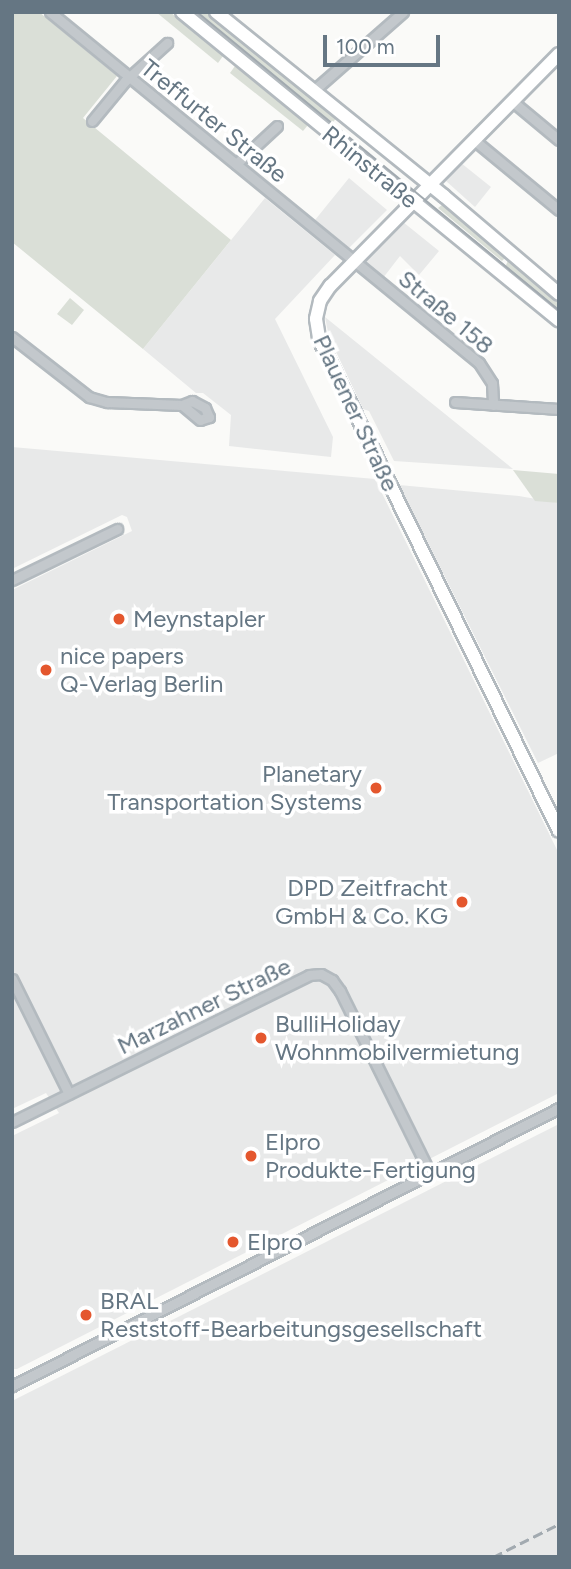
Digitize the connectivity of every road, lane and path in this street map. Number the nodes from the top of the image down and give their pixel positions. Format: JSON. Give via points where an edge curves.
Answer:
{"nodes":[{"id":1,"x":50,"y":12,"type":"edge"},
{"id":2,"x":182,"y":12,"type":"edge"},
{"id":3,"x":216,"y":12,"type":"edge"},
{"id":4,"x":402,"y":12,"type":"edge"},
{"id":5,"x":167,"y":43,"type":"dead end"},
{"id":6,"x":559,"y":54,"type":"edge"},
{"id":7,"x":130,"y":77,"type":"junction"},
{"id":8,"x":313,"y":91,"type":"junction"},
{"id":9,"x":512,"y":101,"type":"junction"},
{"id":10,"x":92,"y":121,"type":"dead end"},
{"id":11,"x":277,"y":126,"type":"dead end"},
{"id":12,"x":474,"y":140,"type":"junction"},
{"id":13,"x":559,"y":140,"type":"edge"},
{"id":14,"x":236,"y":164,"type":"junction"},
{"id":15,"x":429,"y":184,"type":"junction"},
{"id":16,"x":411,"y":201,"type":"junction"},
{"id":17,"x":559,"y":210,"type":"edge"},
{"id":18,"x":353,"y":261,"type":"junction"},
{"id":19,"x":559,"y":294,"type":"edge"},
{"id":20,"x":559,"y":321,"type":"edge"},
{"id":21,"x":12,"y":337,"type":"edge"},
{"id":22,"x":455,"y":402,"type":"dead end"},
{"id":23,"x":182,"y":405,"type":"dead end"},
{"id":24,"x":493,"y":405,"type":"junction"},
{"id":25,"x":559,"y":409,"type":"edge"},
{"id":26,"x":117,"y":529,"type":"dead end"},
{"id":27,"x":12,"y":580,"type":"edge"},
{"id":28,"x":559,"y":831,"type":"edge"},
{"id":29,"x":12,"y":979,"type":"edge"},
{"id":30,"x":69,"y":1094,"type":"junction"},
{"id":31,"x":559,"y":1108,"type":"edge"},
{"id":32,"x":12,"y":1122,"type":"edge"},
{"id":33,"x":430,"y":1173,"type":"junction"},
{"id":34,"x":12,"y":1386,"type":"edge"}],
"edges":[{"from":1,"to":7,"type":"street","name":"Treffurter Straße"},
{"from":2,"to":16,"type":"street","name":"Rhinstraße"},
{"from":3,"to":8,"type":"street","name":"Rhinstraße"},
{"from":4,"to":8,"type":"street"},
{"from":5,"to":7,"type":"street"},
{"from":6,"to":9,"type":"street","name":"Plauener Straße"},
{"from":7,"to":10,"type":"street"},
{"from":7,"to":14,"type":"street","name":"Treffurter Straße"},
{"from":8,"to":15,"type":"street","name":"Rhinstraße"},
{"from":9,"to":12,"type":"street","name":"Plauener Straße"},
{"from":9,"to":13,"type":"street"},
{"from":11,"to":14,"type":"street"},
{"from":12,"to":15,"type":"street","name":"Plauener Straße"},
{"from":12,"to":17,"type":"street"},
{"from":14,"to":18,"type":"street","name":"Treffurter Straße"},
{"from":15,"to":16,"type":"street","name":"Plauener Straße"},
{"from":15,"to":19,"type":"street","name":"Rhinstraße"},
{"from":16,"to":18,"type":"street","name":"Plauener Straße"},
{"from":16,"to":20,"type":"street","name":"Rhinstraße"},
{"from":18,"to":24,"type":"street","name":"Straße 158","via":[[484,367],[492,383]]},
{"from":18,"to":28,"type":"street","name":"Plauener Straße","via":[[320,301],[316,319],[319,339]]},
{"from":21,"to":23,"type":"street","via":[[89,397]]},
{"from":22,"to":24,"type":"street"},
{"from":24,"to":25,"type":"street"},
{"from":26,"to":27,"type":"street"},
{"from":29,"to":30,"type":"street"},
{"from":30,"to":32,"type":"street","name":"Marzahner Straße"},
{"from":30,"to":33,"type":"street","name":"Marzahner Straße","via":[[309,975],[321,974],[332,979],[340,991]]},
{"from":31,"to":33,"type":"street"},
{"from":33,"to":34,"type":"street"}]}
